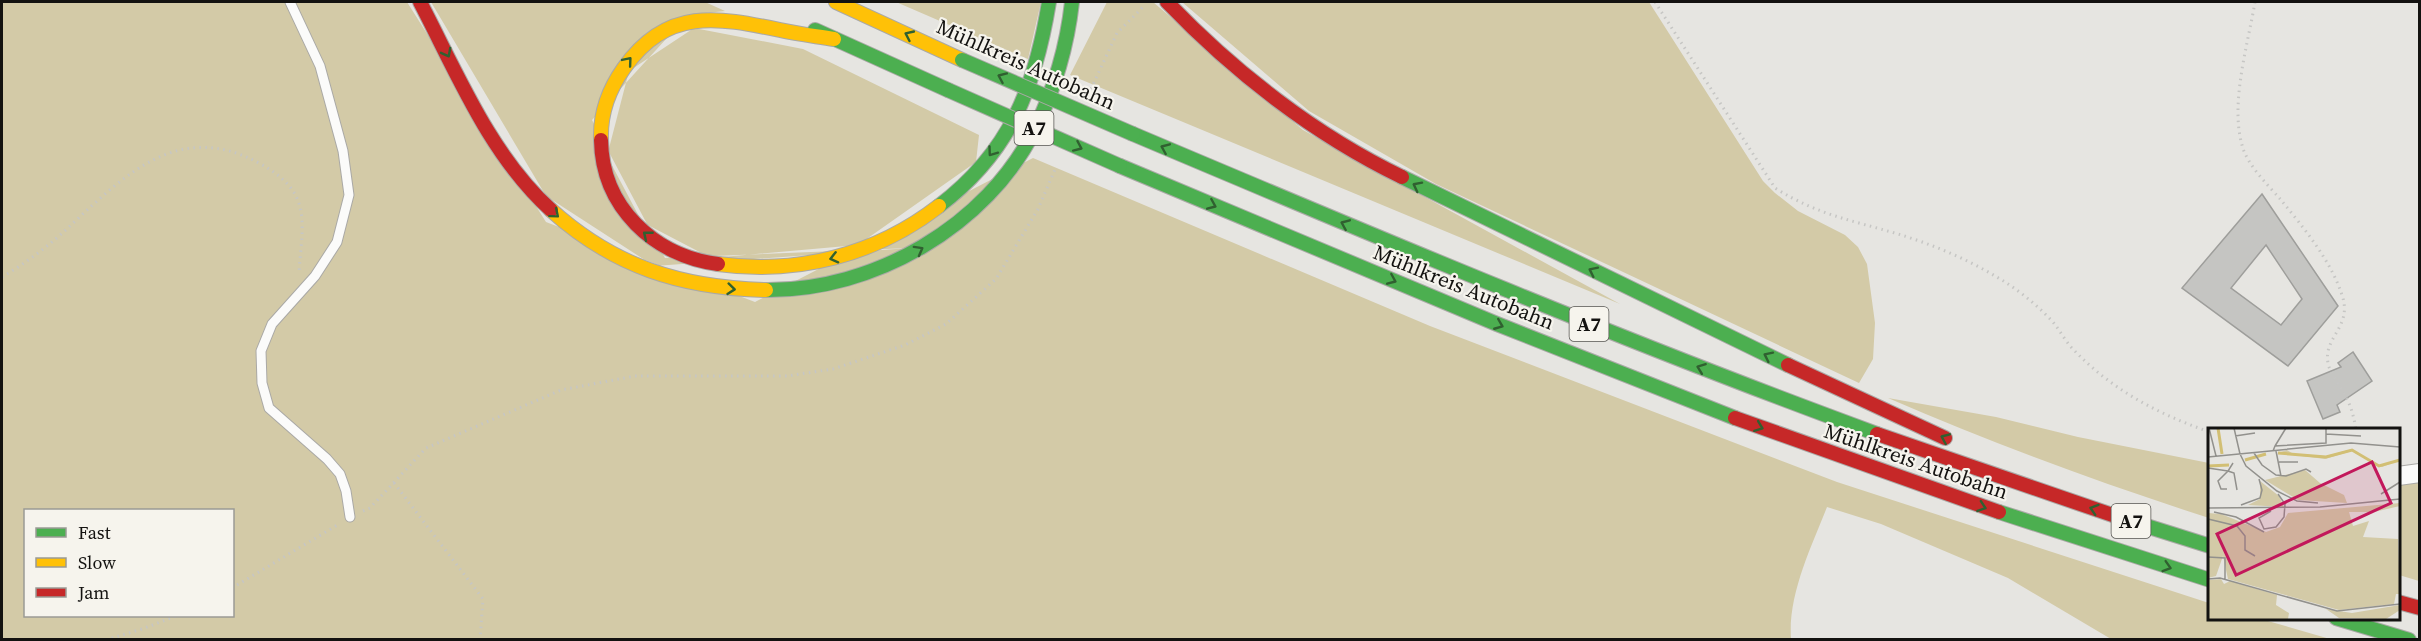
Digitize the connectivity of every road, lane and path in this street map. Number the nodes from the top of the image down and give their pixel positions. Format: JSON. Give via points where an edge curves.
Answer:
{"nodes":[{"id":1,"x":290,"y":2,"type":"edge"},
{"id":2,"x":420,"y":2,"type":"edge"},
{"id":3,"x":837,"y":2,"type":"edge"},
{"id":4,"x":1049,"y":2,"type":"edge"},
{"id":5,"x":1072,"y":2,"type":"edge"},
{"id":6,"x":1148,"y":2,"type":"edge"},
{"id":7,"x":1167,"y":2,"type":"edge"},
{"id":8,"x":1655,"y":2,"type":"edge"},
{"id":9,"x":2255,"y":2,"type":"edge"},
{"id":10,"x":783,"y":15,"type":"dead end"},
{"id":11,"x":834,"y":39,"type":"junction"},
{"id":12,"x":1090,"y":92,"type":"dead end"},
{"id":13,"x":1056,"y":166,"type":"dead end"},
{"id":14,"x":2,"y":277,"type":"edge"},
{"id":15,"x":301,"y":292,"type":"junction"},
{"id":16,"x":2356,"y":428,"type":"edge"},
{"id":17,"x":2208,"y":431,"type":"edge"},
{"id":18,"x":1954,"y":442,"type":"dead end"},
{"id":19,"x":1992,"y":460,"type":"dead end"},
{"id":20,"x":2420,"y":473,"type":"edge"},
{"id":21,"x":2400,"y":476,"type":"edge"},
{"id":22,"x":394,"y":483,"type":"junction"},
{"id":23,"x":2052,"y":496,"type":"junction"},
{"id":24,"x":350,"y":517,"type":"junction"},
{"id":25,"x":2208,"y":545,"type":"edge"},
{"id":26,"x":2208,"y":579,"type":"edge"},
{"id":27,"x":234,"y":587,"type":"edge"},
{"id":28,"x":2400,"y":603,"type":"edge"},
{"id":29,"x":2420,"y":608,"type":"edge"},
{"id":30,"x":171,"y":617,"type":"edge"},
{"id":31,"x":2343,"y":620,"type":"edge"},
{"id":32,"x":106,"y":639,"type":"edge"},
{"id":33,"x":480,"y":639,"type":"edge"},
{"id":34,"x":2409,"y":639,"type":"edge"}],
"edges":[{"from":1,"to":15,"type":"lane","via":[[320,66],[343,152],[349,195],[337,242]]},
{"from":2,"to":5,"type":"highway","one_way":true,"via":[[479,112],[513,167],[542,203],[570,227],[639,268],[709,287],[751,291],[823,286],[863,275],[898,262],[955,226],[1003,177],[1045,110],[1064,51]]},
{"from":23,"to":3,"type":"highway","name":"Mühlkreis Autobahn","number":"A7","one_way":true,"bridge":true,"via":[[1803,408],[1637,344],[1132,134]]},
{"from":4,"to":11,"type":"highway","one_way":true,"via":[[1026,96],[1010,128],[961,189],[907,231],[835,259],[755,267],[684,257],[657,243],[634,224],[606,180],[599,130],[611,88],[637,50],[673,27],[718,19],[742,20]]},
{"from":6,"to":12,"type":"path","via":[[1118,33]]},
{"from":18,"to":7,"type":"highway","one_way":true,"via":[[1385,169],[1261,88]]},
{"from":8,"to":17,"type":"path","via":[[1774,189],[1828,215],[1930,245],[1993,275],[2037,305],[2070,346],[2110,382],[2156,411]]},
{"from":9,"to":16,"type":"path","via":[[2238,108],[2242,148],[2310,238],[2342,295],[2346,311],[2328,351],[2328,365],[2354,414]]},
{"from":10,"to":11,"type":"highway","name":"Mühlkreis Autobahn","number":"A7"},
{"from":11,"to":26,"type":"highway","name":"Mühlkreis Autobahn","number":"A7","one_way":true,"bridge":true,"via":[[1120,166],[1456,307],[1783,436],[2041,527]]},
{"from":13,"to":22,"type":"path","via":[[1038,209],[996,279],[946,324],[905,345],[833,369],[787,376],[635,376],[561,390],[426,448]]},
{"from":14,"to":15,"type":"path","via":[[41,250],[129,172],[172,152],[196,148],[250,158],[288,182],[301,206]]},
{"from":15,"to":24,"type":"lane","via":[[272,324],[261,351],[261,383],[269,408],[340,474]]},
{"from":19,"to":23,"type":"highway"},
{"from":20,"to":21,"type":"street"},
{"from":22,"to":24,"type":"path","via":[[370,508]]},
{"from":22,"to":33,"type":"path","via":[[483,599]]},
{"from":25,"to":23,"type":"highway","name":"Mühlkreis Autobahn","number":"A7","one_way":true},
{"from":24,"to":27,"type":"path"},
{"from":28,"to":29,"type":"highway"},
{"from":30,"to":32,"type":"path"},
{"from":31,"to":34,"type":"highway"}]}
